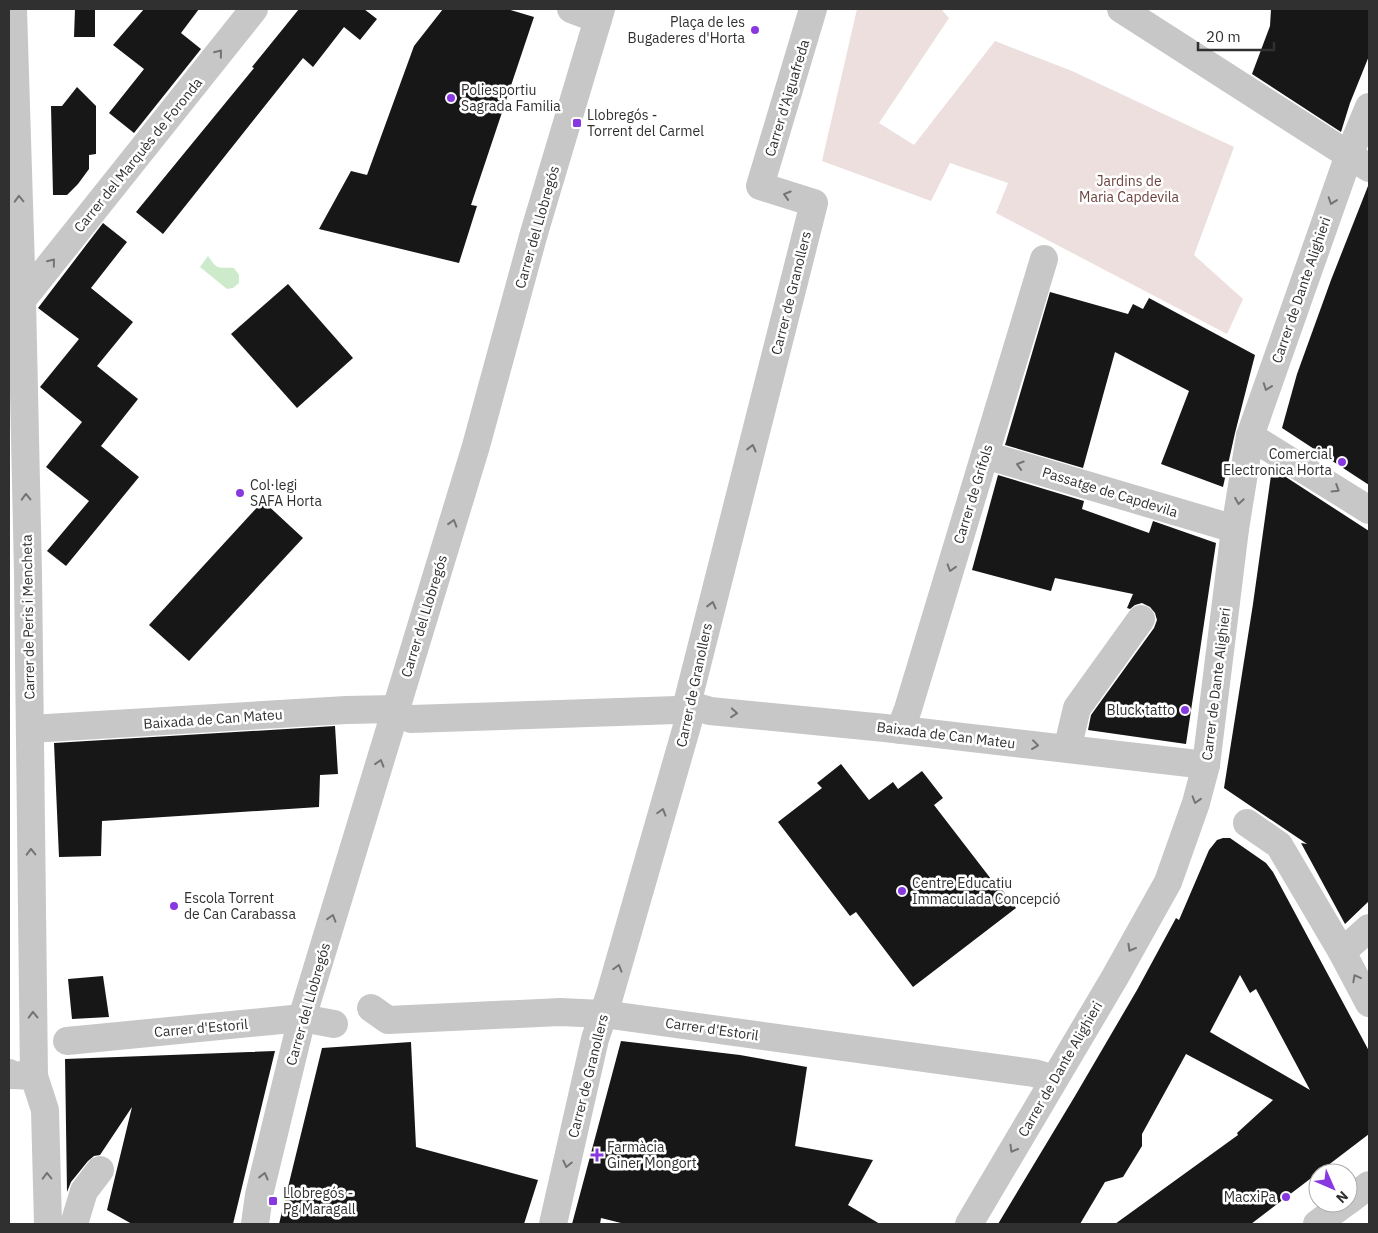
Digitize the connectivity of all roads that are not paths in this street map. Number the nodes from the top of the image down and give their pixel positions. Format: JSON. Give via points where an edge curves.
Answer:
{"nodes":[{"id":1,"x":13,"y":9,"type":"edge"},
{"id":2,"x":254,"y":9,"type":"edge"},
{"id":3,"x":571,"y":9,"type":"edge"},
{"id":4,"x":813,"y":9,"type":"edge"},
{"id":5,"x":1121,"y":9,"type":"edge"},
{"id":6,"x":599,"y":14,"type":"edge"},
{"id":7,"x":1369,"y":107,"type":"edge"},
{"id":8,"x":1359,"y":162,"type":"edge"},
{"id":9,"x":814,"y":203,"type":"joint"},
{"id":10,"x":1044,"y":258,"type":"dead end"},
{"id":11,"x":22,"y":300,"type":"junction"},
{"id":12,"x":1250,"y":436,"type":"junction"},
{"id":13,"x":985,"y":454,"type":"junction"},
{"id":14,"x":1369,"y":510,"type":"edge"},
{"id":15,"x":9,"y":525,"type":"edge"},
{"id":16,"x":1235,"y":529,"type":"junction"},
{"id":17,"x":27,"y":546,"type":"junction"},
{"id":18,"x":1141,"y":619,"type":"dead end"},
{"id":19,"x":682,"y":707,"type":"junction"},
{"id":20,"x":403,"y":714,"type":"junction"},
{"id":21,"x":30,"y":730,"type":"junction"},
{"id":22,"x":900,"y":730,"type":"junction"},
{"id":23,"x":1068,"y":749,"type":"junction"},
{"id":24,"x":1206,"y":765,"type":"junction"},
{"id":25,"x":1246,"y":823,"type":"dead end"},
{"id":26,"x":1369,"y":928,"type":"edge"},
{"id":27,"x":1342,"y":952,"type":"junction"},
{"id":28,"x":1369,"y":1003,"type":"edge"},
{"id":29,"x":371,"y":1008,"type":"dead end"},
{"id":30,"x":603,"y":1014,"type":"junction"},
{"id":31,"x":302,"y":1018,"type":"junction"},
{"id":32,"x":334,"y":1024,"type":"dead end"},
{"id":33,"x":67,"y":1041,"type":"dead end"},
{"id":34,"x":21,"y":1074,"type":"edge"},
{"id":35,"x":1054,"y":1079,"type":"junction"},
{"id":36,"x":100,"y":1170,"type":"dead end"},
{"id":37,"x":1369,"y":1185,"type":"edge"},
{"id":38,"x":1358,"y":1193,"type":"edge"},
{"id":39,"x":1332,"y":1213,"type":"edge"},
{"id":40,"x":48,"y":1224,"type":"edge"},
{"id":41,"x":74,"y":1224,"type":"edge"},
{"id":42,"x":255,"y":1224,"type":"edge"},
{"id":43,"x":553,"y":1224,"type":"edge"},
{"id":44,"x":969,"y":1224,"type":"edge"},
{"id":45,"x":1317,"y":1224,"type":"edge"}],
"edges":[{"from":11,"to":1,"type":"street","name":"Carrer de Peris i Mencheta","one_way":true},
{"from":11,"to":2,"type":"street","name":"Carrer del Marquès de Foronda","one_way":true},
{"from":3,"to":6,"type":"street"},
{"from":9,"to":4,"type":"street","name":"Carrer d'Aiguafreda","one_way":true,"via":[[760,186]]},
{"from":5,"to":8,"type":"street"},
{"from":20,"to":6,"type":"street","name":"Carrer del Llobregós","one_way":true,"via":[[534,233]]},
{"from":7,"to":8,"type":"street","name":"Carrer de Dante Alighieri"},
{"from":8,"to":12,"type":"street","name":"Carrer de Dante Alighieri","one_way":true},
{"from":19,"to":9,"type":"street","name":"Carrer de Granollers","one_way":true},
{"from":10,"to":13,"type":"street","name":"Carrer de Grífols"},
{"from":17,"to":11,"type":"street","name":"Carrer de Peris i Mencheta","one_way":true},
{"from":12,"to":14,"type":"street","one_way":true},
{"from":12,"to":16,"type":"street","name":"Carrer de Dante Alighieri","one_way":true},
{"from":16,"to":13,"type":"street","name":"Passatge de Capdevila","one_way":true},
{"from":13,"to":22,"type":"street","name":"Carrer de Grífols","one_way":true},
{"from":15,"to":17,"type":"street"},
{"from":16,"to":24,"type":"street","name":"Carrer de Dante Alighieri"},
{"from":17,"to":21,"type":"street","name":"Carrer de Peris i Mencheta"},
{"from":18,"to":23,"type":"street","via":[[1077,708]]},
{"from":19,"to":20,"type":"street","name":"Baixada de Can Mateu"},
{"from":19,"to":22,"type":"street","name":"Baixada de Can Mateu","one_way":true},
{"from":30,"to":19,"type":"street","name":"Carrer de Granollers","one_way":true,"via":[[689,719]]},
{"from":20,"to":21,"type":"street","name":"Baixada de Can Mateu","via":[[346,710]]},
{"from":31,"to":20,"type":"street","name":"Carrer del Llobregós","one_way":true},
{"from":34,"to":21,"type":"street","name":"Carrer de Peris i Mencheta","one_way":true},
{"from":22,"to":23,"type":"street","name":"Baixada de Can Mateu","one_way":true},
{"from":23,"to":24,"type":"street","name":"Baixada de Can Mateu"},
{"from":24,"to":35,"type":"street","name":"Carrer de Dante Alighieri","one_way":true,"via":[[1168,882]]},
{"from":25,"to":27,"type":"street","via":[[1278,845]]},
{"from":26,"to":27,"type":"street"},
{"from":28,"to":27,"type":"street","one_way":true},
{"from":29,"to":30,"type":"street","name":"Carrer d'Estoril","via":[[388,1020],[560,1012]]},
{"from":30,"to":35,"type":"street","name":"Carrer d'Estoril","via":[[1034,1073]]},
{"from":30,"to":43,"type":"street","name":"Carrer de Granollers","one_way":true},
{"from":31,"to":32,"type":"street","name":"Carrer d'Estoril"},
{"from":31,"to":33,"type":"street","name":"Carrer d'Estoril"},
{"from":42,"to":31,"type":"street","name":"Carrer del Llobregós","one_way":true,"via":[[259,1195]]},
{"from":40,"to":34,"type":"street","name":"Carrer de Peris i Mencheta","one_way":true,"via":[[45,1110]]},
{"from":35,"to":44,"type":"street","name":"Carrer de Dante Alighieri","one_way":true},
{"from":36,"to":41,"type":"street","via":[[84,1191]]},
{"from":37,"to":38,"type":"street"},
{"from":39,"to":45,"type":"street"}]}
